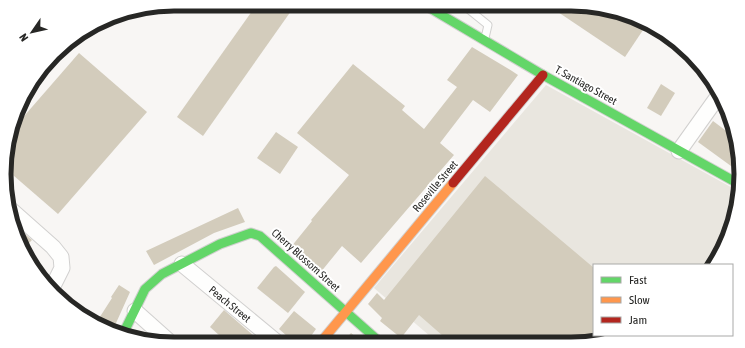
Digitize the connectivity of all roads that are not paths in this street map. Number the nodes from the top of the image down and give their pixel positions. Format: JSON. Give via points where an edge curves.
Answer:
{"nodes":[{"id":1,"x":434,"y":11,"type":"edge"},
{"id":2,"x":471,"y":11,"type":"edge"},
{"id":3,"x":484,"y":40,"type":"junction"},
{"id":4,"x":544,"y":75,"type":"junction"},
{"id":5,"x":716,"y":100,"type":"edge"},
{"id":6,"x":679,"y":151,"type":"junction"},
{"id":7,"x":734,"y":181,"type":"edge"},
{"id":8,"x":16,"y":214,"type":"edge"},
{"id":9,"x":182,"y":264,"type":"junction"},
{"id":10,"x":54,"y":284,"type":"edge"},
{"id":11,"x":135,"y":311,"type":"junction"},
{"id":12,"x":346,"y":313,"type":"junction"},
{"id":13,"x":126,"y":329,"type":"edge"},
{"id":14,"x":164,"y":337,"type":"edge"},
{"id":15,"x":270,"y":337,"type":"edge"},
{"id":16,"x":326,"y":337,"type":"edge"},
{"id":17,"x":374,"y":337,"type":"edge"}],
"edges":[{"from":1,"to":3,"type":"street","name":"T. Santiago Street"},
{"from":2,"to":3,"type":"lane","via":[[488,25]]},
{"from":3,"to":4,"type":"street","name":"T. Santiago Street"},
{"from":4,"to":6,"type":"street","name":"T. Santiago Street"},
{"from":4,"to":12,"type":"street","name":"Roseville Street"},
{"from":5,"to":6,"type":"street"},
{"from":6,"to":7,"type":"street","name":"T. Santiago Street"},
{"from":8,"to":10,"type":"street","via":[[54,246],[61,257],[62,268]]},
{"from":9,"to":11,"type":"street","name":"Cherry Blossom Street","via":[[162,274],[144,289]]},
{"from":9,"to":12,"type":"street","name":"Cherry Blossom Street","via":[[220,244],[251,233],[260,236]]},
{"from":9,"to":15,"type":"street","name":"Peach Street"},
{"from":11,"to":13,"type":"street","name":"Cherry Blossom Street"},
{"from":11,"to":14,"type":"street"},
{"from":12,"to":16,"type":"street","name":"Roseville Street"},
{"from":12,"to":17,"type":"street","name":"Cherry Blossom Street"}]}
